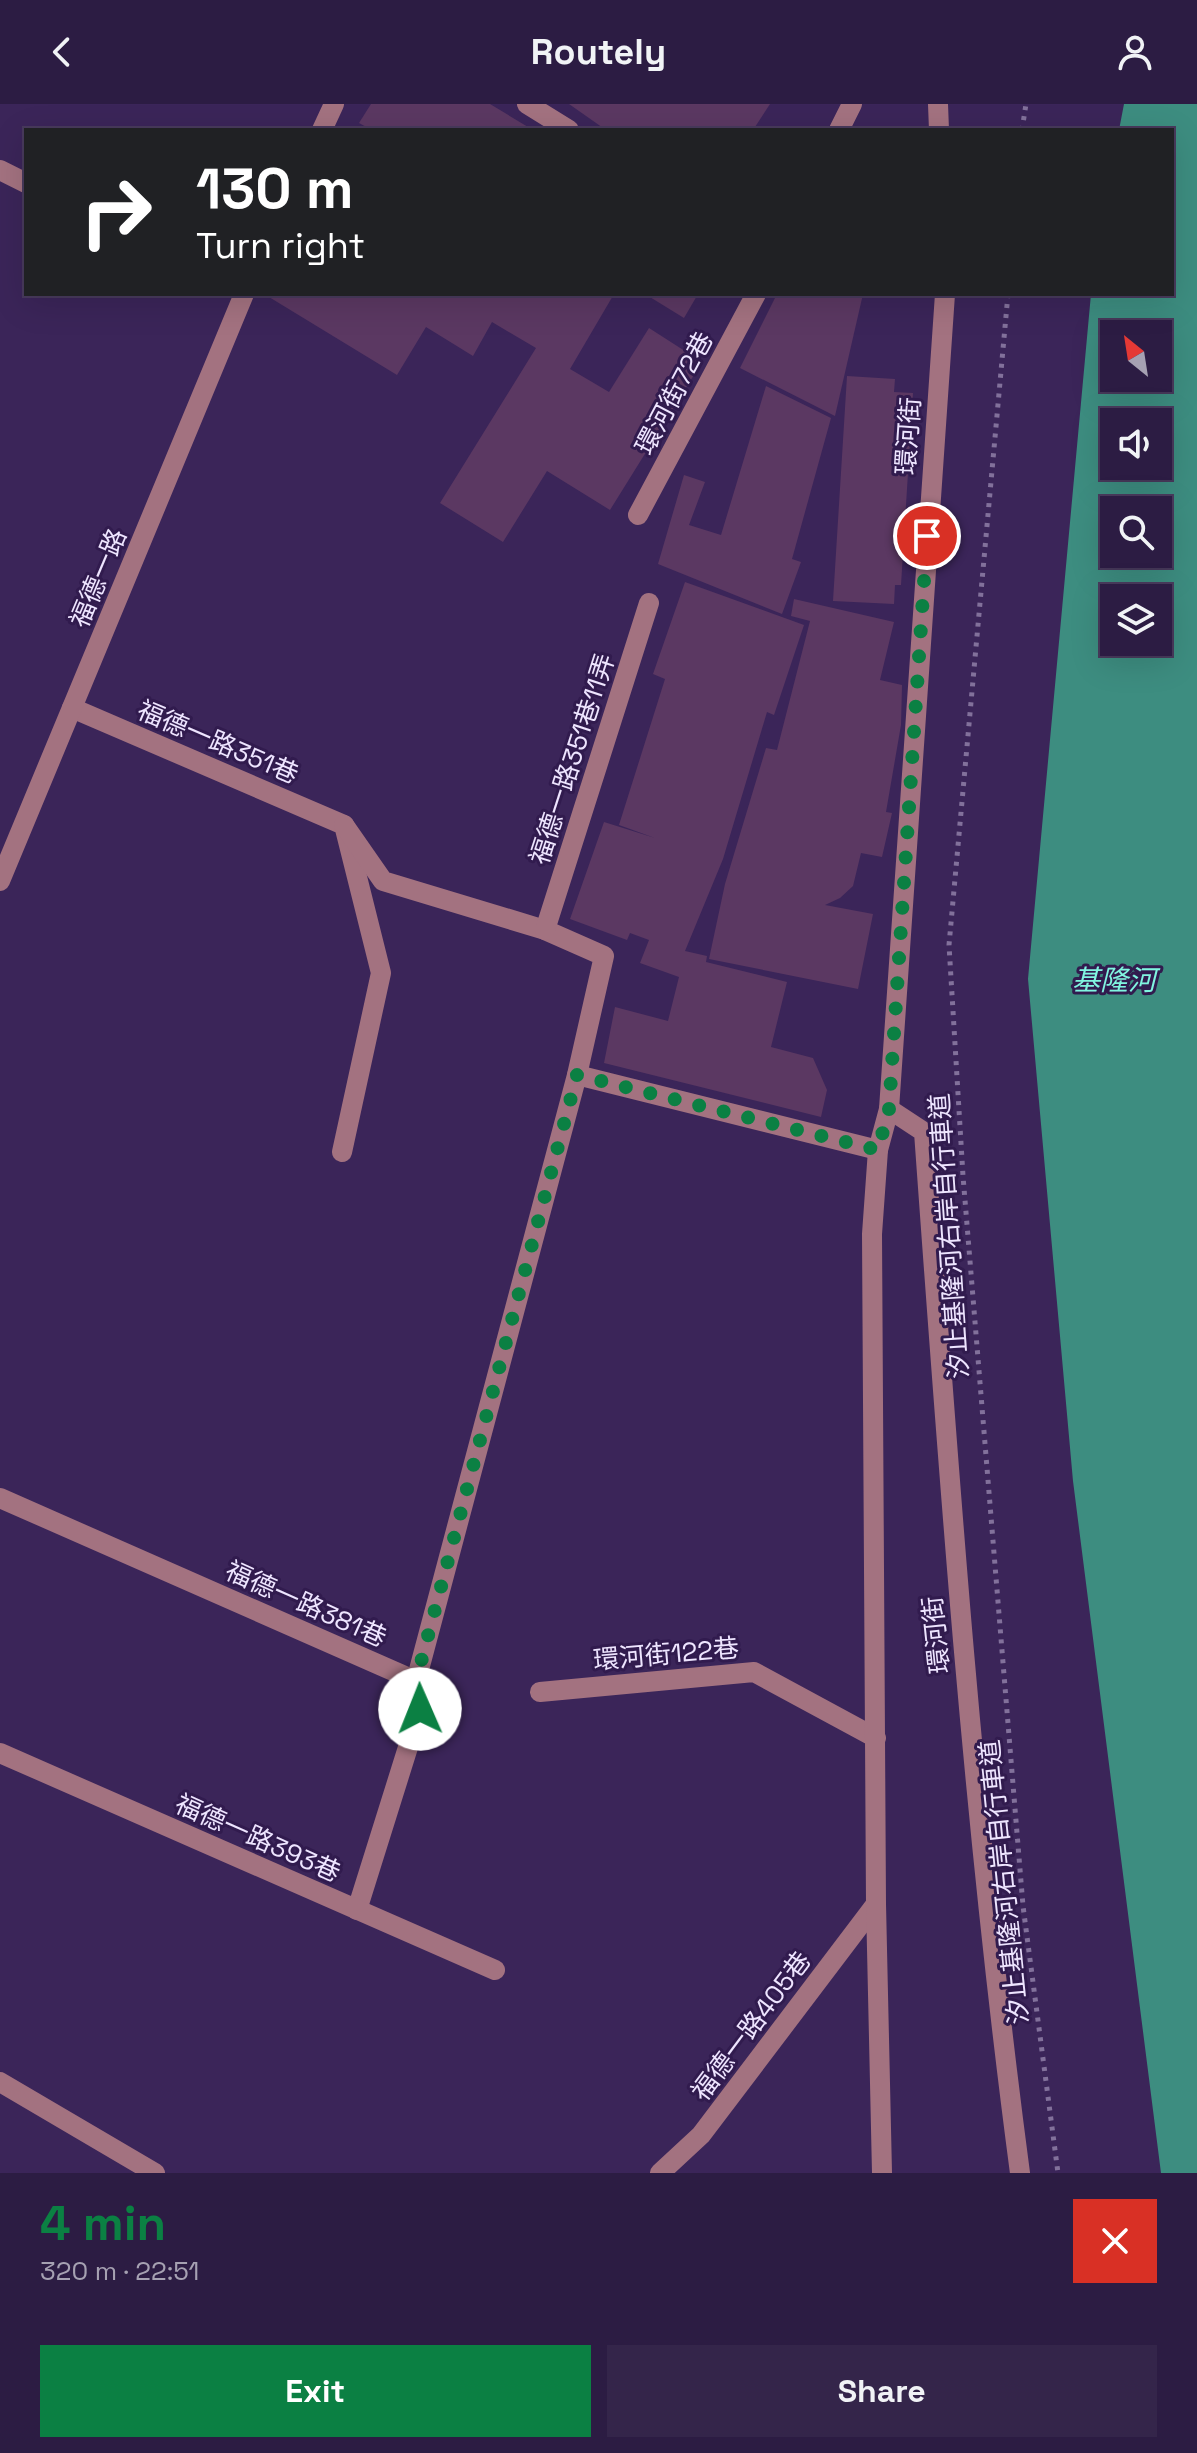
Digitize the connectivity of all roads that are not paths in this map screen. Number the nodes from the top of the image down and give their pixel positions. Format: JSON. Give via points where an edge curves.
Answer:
{"nodes":[{"id":1,"x":334,"y":104,"type":"edge"},
{"id":2,"x":527,"y":104,"type":"edge"},
{"id":3,"x":852,"y":104,"type":"edge"},
{"id":4,"x":938,"y":104,"type":"edge"},
{"id":5,"x":323,"y":128,"type":"edge"},
{"id":6,"x":566,"y":128,"type":"edge"},
{"id":7,"x":840,"y":128,"type":"edge"},
{"id":8,"x":939,"y":128,"type":"edge"},
{"id":9,"x":0,"y":170,"type":"edge"},
{"id":10,"x":24,"y":182,"type":"edge"},
{"id":11,"x":242,"y":296,"type":"edge"},
{"id":12,"x":755,"y":296,"type":"edge"},
{"id":13,"x":945,"y":296,"type":"edge"},
{"id":14,"x":638,"y":515,"type":"dead end"},
{"id":15,"x":649,"y":603,"type":"dead end"},
{"id":16,"x":72,"y":708,"type":"junction"},
{"id":17,"x":344,"y":825,"type":"junction"},
{"id":18,"x":0,"y":881,"type":"edge"},
{"id":19,"x":545,"y":930,"type":"junction"},
{"id":20,"x":577,"y":1075,"type":"junction"},
{"id":21,"x":889,"y":1109,"type":"junction"},
{"id":22,"x":878,"y":1150,"type":"junction"},
{"id":23,"x":342,"y":1152,"type":"dead end"},
{"id":24,"x":0,"y":1498,"type":"edge"},
{"id":25,"x":416,"y":1681,"type":"junction"},
{"id":26,"x":540,"y":1692,"type":"dead end"},
{"id":27,"x":876,"y":1738,"type":"junction"},
{"id":28,"x":0,"y":1753,"type":"edge"},
{"id":29,"x":876,"y":1904,"type":"junction"},
{"id":30,"x":357,"y":1910,"type":"junction"},
{"id":31,"x":495,"y":1970,"type":"dead end"},
{"id":32,"x":0,"y":2082,"type":"edge"},
{"id":33,"x":155,"y":2173,"type":"edge"},
{"id":34,"x":660,"y":2173,"type":"edge"},
{"id":35,"x":882,"y":2173,"type":"edge"},
{"id":36,"x":1020,"y":2173,"type":"edge"}],
"edges":[{"from":1,"to":5,"type":"street"},
{"from":2,"to":6,"type":"street"},
{"from":3,"to":7,"type":"street"},
{"from":4,"to":8,"type":"street"},
{"from":9,"to":10,"type":"street"},
{"from":11,"to":16,"type":"street","name":"福德一路"},
{"from":12,"to":14,"type":"street","name":"環河街72巷"},
{"from":13,"to":21,"type":"street","name":"環河街"},
{"from":15,"to":19,"type":"street","name":"福德一路351巷11弄"},
{"from":16,"to":17,"type":"street","name":"福德一路351巷"},
{"from":16,"to":18,"type":"street","name":"福德一路"},
{"from":17,"to":19,"type":"street","via":[[383,881]]},
{"from":17,"to":23,"type":"street","via":[[381,973]]},
{"from":19,"to":20,"type":"street","via":[[604,956]]},
{"from":20,"to":22,"type":"street"},
{"from":20,"to":25,"type":"street"},
{"from":21,"to":22,"type":"street","name":"環河街"},
{"from":21,"to":36,"type":"street","name":"環河街","via":[[924,1132],[956,1574],[999,2018]]},
{"from":22,"to":27,"type":"street","name":"環河街","via":[[872,1234]]},
{"from":24,"to":25,"type":"street","name":"福德一路381巷"},
{"from":25,"to":30,"type":"street","via":[[420,1709]]},
{"from":26,"to":27,"type":"street","name":"環河街122巷","via":[[754,1672]]},
{"from":27,"to":29,"type":"street","name":"環河街"},
{"from":28,"to":30,"type":"street","name":"福德一路393巷"},
{"from":29,"to":34,"type":"street","name":"福德一路405巷","via":[[701,2135]]},
{"from":29,"to":35,"type":"street","name":"環河街"},
{"from":30,"to":31,"type":"street","name":"福德一路393巷"},
{"from":32,"to":33,"type":"street"}]}
